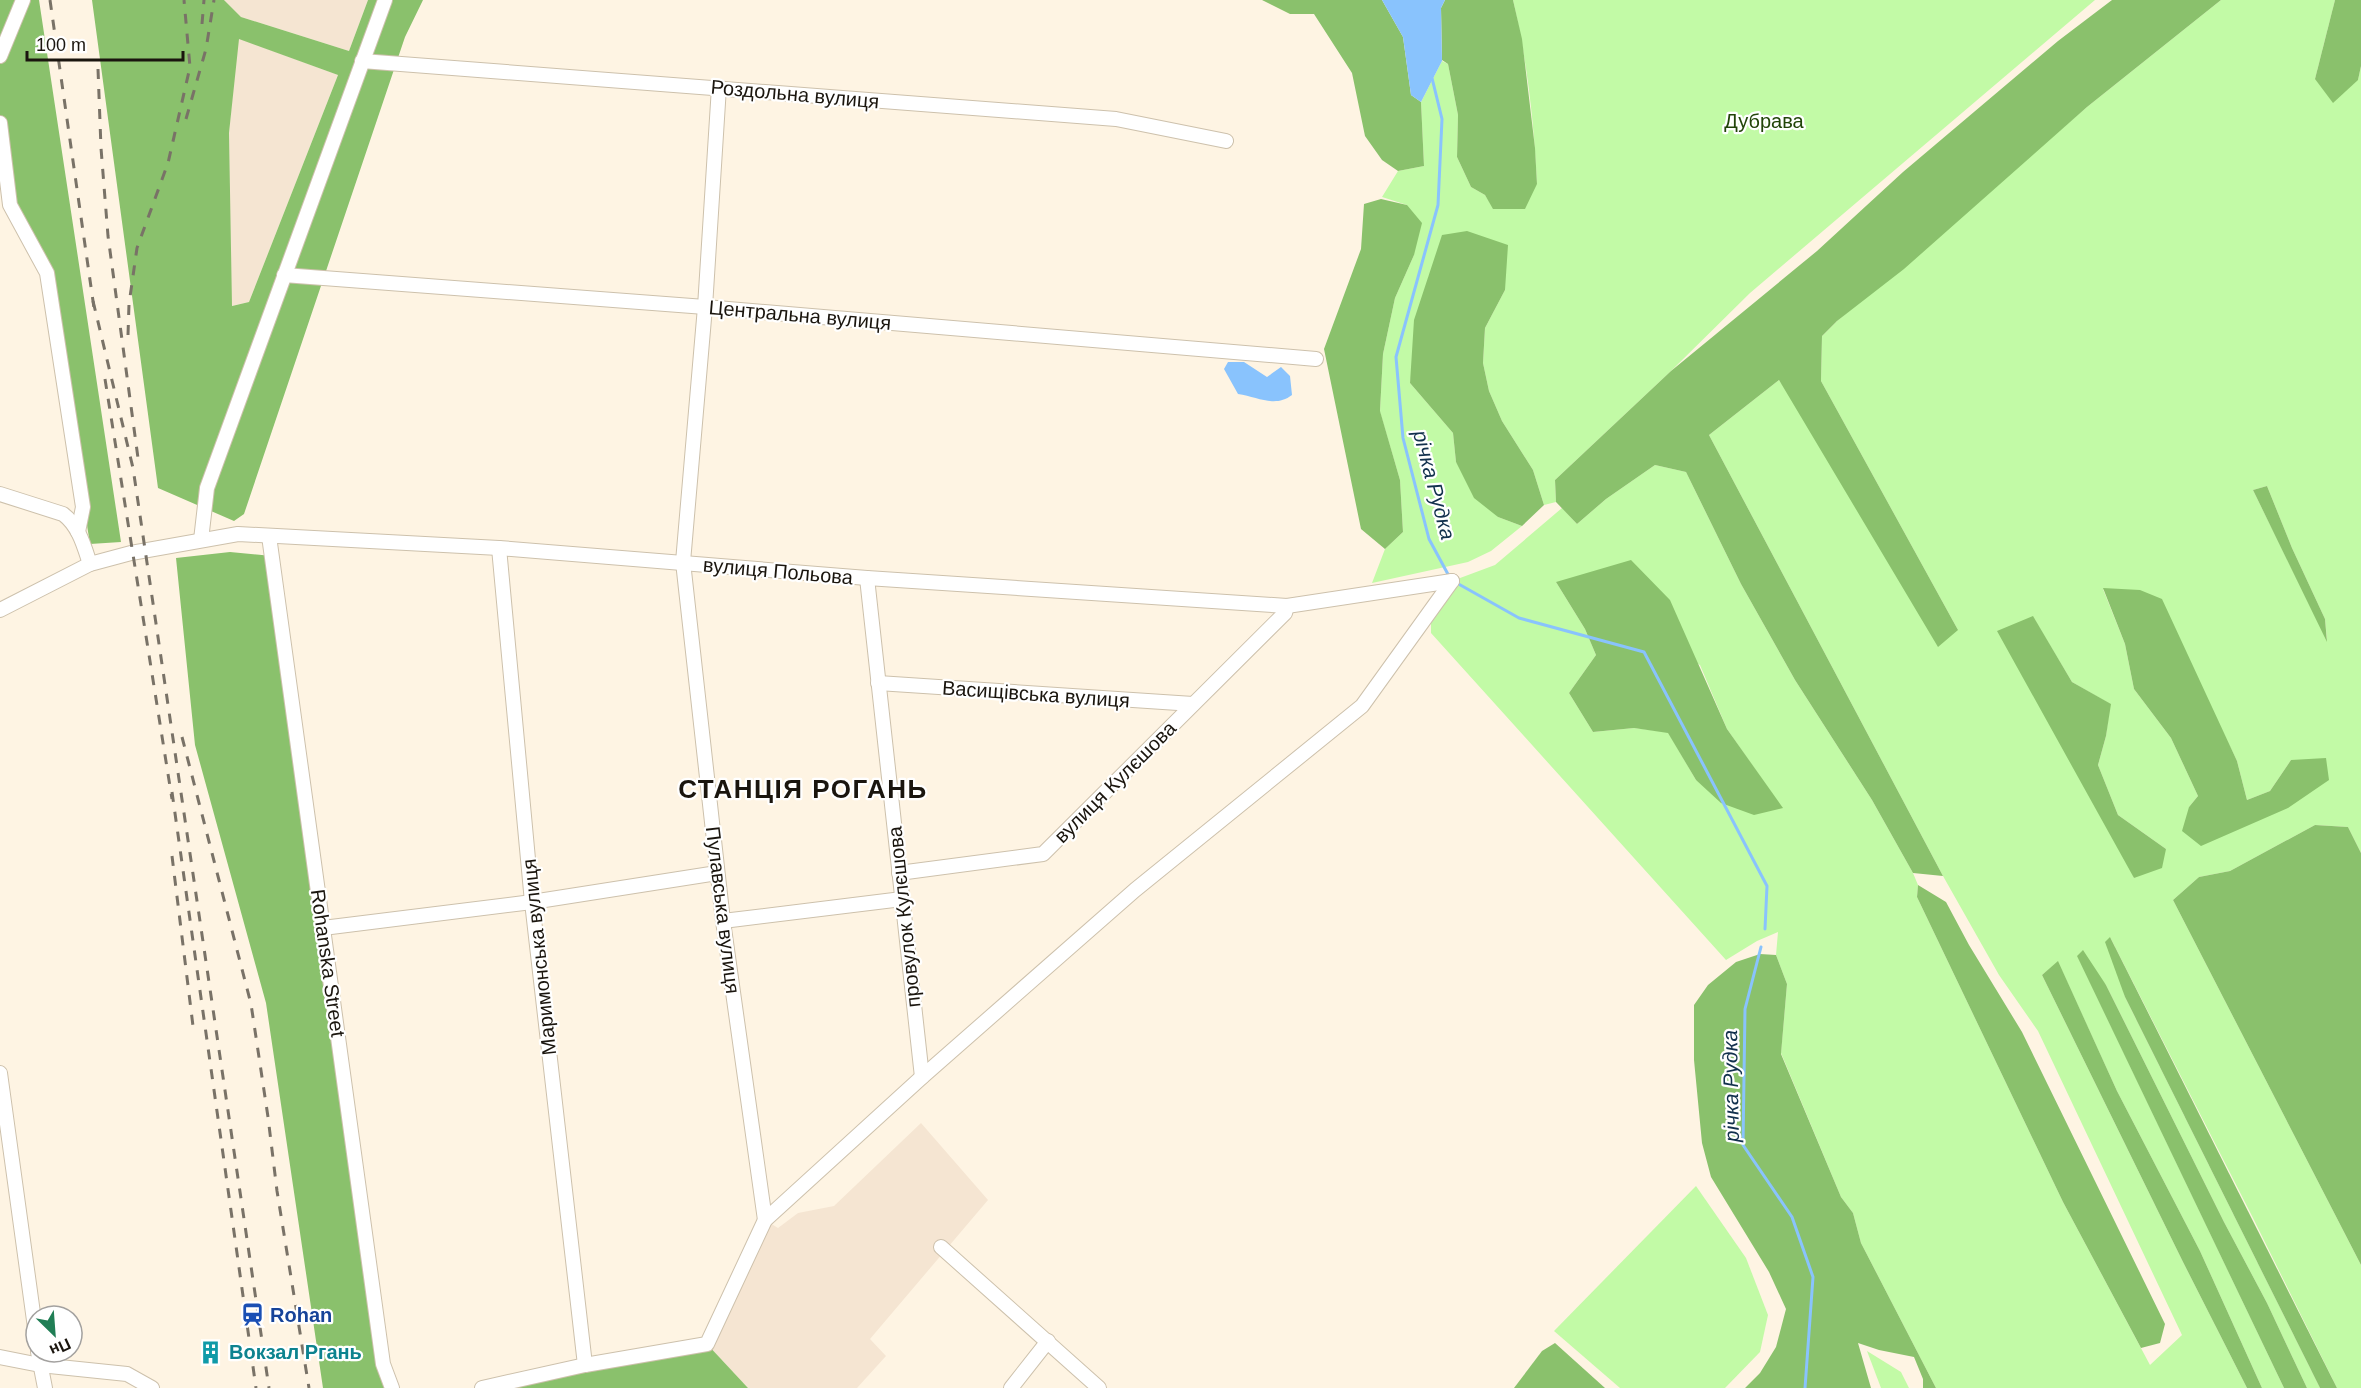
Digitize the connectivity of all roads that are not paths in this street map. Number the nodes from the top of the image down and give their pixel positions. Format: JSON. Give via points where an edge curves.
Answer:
{"nodes":[{"id":1,"x":23,"y":0,"type":"edge"},
{"id":2,"x":385,"y":0,"type":"edge"},
{"id":3,"x":0,"y":56,"type":"edge"},
{"id":4,"x":362,"y":61,"type":"junction"},
{"id":5,"x":718,"y":87,"type":"junction"},
{"id":6,"x":0,"y":123,"type":"edge"},
{"id":7,"x":1226,"y":141,"type":"dead end"},
{"id":8,"x":284,"y":275,"type":"junction"},
{"id":9,"x":705,"y":307,"type":"junction"},
{"id":10,"x":1316,"y":359,"type":"dead end"},
{"id":11,"x":0,"y":494,"type":"edge"},
{"id":12,"x":78,"y":532,"type":"junction"},
{"id":13,"x":269,"y":536,"type":"junction"},
{"id":14,"x":201,"y":540,"type":"junction"},
{"id":15,"x":499,"y":548,"type":"junction"},
{"id":16,"x":683,"y":562,"type":"junction"},
{"id":17,"x":90,"y":564,"type":"junction"},
{"id":18,"x":867,"y":578,"type":"junction"},
{"id":19,"x":1287,"y":606,"type":"junction"},
{"id":20,"x":0,"y":610,"type":"edge"},
{"id":21,"x":878,"y":683,"type":"junction"},
{"id":22,"x":1193,"y":704,"type":"junction"},
{"id":23,"x":717,"y":873,"type":"junction"},
{"id":24,"x":899,"y":873,"type":"junction"},
{"id":25,"x":902,"y":898,"type":"junction"},
{"id":26,"x":532,"y":902,"type":"junction"},
{"id":27,"x":723,"y":921,"type":"junction"},
{"id":28,"x":323,"y":928,"type":"junction"},
{"id":29,"x":0,"y":1073,"type":"edge"},
{"id":30,"x":922,"y":1077,"type":"junction"},
{"id":31,"x":765,"y":1220,"type":"junction"},
{"id":32,"x":941,"y":1247,"type":"dead end"},
{"id":33,"x":32,"y":1304,"type":"edge"},
{"id":34,"x":1048,"y":1341,"type":"junction"},
{"id":35,"x":0,"y":1357,"type":"edge"},
{"id":36,"x":24,"y":1358,"type":"edge"},
{"id":37,"x":40,"y":1364,"type":"edge"},
{"id":38,"x":72,"y":1364,"type":"edge"},
{"id":39,"x":585,"y":1365,"type":"junction"},
{"id":40,"x":45,"y":1388,"type":"edge"},
{"id":41,"x":152,"y":1388,"type":"edge"},
{"id":42,"x":392,"y":1388,"type":"edge"},
{"id":43,"x":482,"y":1388,"type":"edge"},
{"id":44,"x":1011,"y":1388,"type":"edge"},
{"id":45,"x":1099,"y":1388,"type":"edge"}],
"edges":[{"from":1,"to":3,"type":"street"},
{"from":2,"to":4,"type":"street"},
{"from":4,"to":5,"type":"street","name":"Роздольна вулиця"},
{"from":4,"to":8,"type":"street"},
{"from":5,"to":7,"type":"street","name":"Роздольна вулиця","via":[[1116,119]]},
{"from":5,"to":9,"type":"street","name":"Пулавська вулиця"},
{"from":6,"to":12,"type":"street","via":[[10,205],[47,273],[83,507]]},
{"from":8,"to":9,"type":"street","name":"Центральна вулиця"},
{"from":8,"to":14,"type":"street","via":[[207,488]]},
{"from":9,"to":10,"type":"street","name":"Центральна вулиця"},
{"from":9,"to":16,"type":"street","name":"Пулавська вулиця"},
{"from":11,"to":12,"type":"street","via":[[63,514]]},
{"from":12,"to":17,"type":"street"},
{"from":13,"to":14,"type":"street","name":"вулиця Польова","via":[[238,534]]},
{"from":13,"to":15,"type":"street","name":"вулиця Польова"},
{"from":13,"to":28,"type":"street","name":"Rohanska Street"},
{"from":14,"to":17,"type":"street","name":"вулиця Польова"},
{"from":15,"to":16,"type":"street","name":"вулиця Польова"},
{"from":15,"to":26,"type":"street","name":"Маримонська вулиця"},
{"from":16,"to":18,"type":"street","name":"вулиця Польова"},
{"from":16,"to":23,"type":"street","name":"Пулавська вулиця"},
{"from":17,"to":20,"type":"street","name":"вулиця Польова"},
{"from":18,"to":19,"type":"street","name":"вулиця Польова"},
{"from":18,"to":21,"type":"street","name":"провулок Кулєшова"},
{"from":19,"to":22,"type":"street","name":"вулиця Кулєшова","via":[[1285,613]]},
{"from":19,"to":30,"type":"street","name":"вулиця Польова","via":[[1452,580],[1362,706],[1135,890]]},
{"from":21,"to":22,"type":"street","name":"Васищівська вулиця"},
{"from":21,"to":24,"type":"street","name":"провулок Кулєшова"},
{"from":22,"to":24,"type":"street","name":"вулиця Кулєшова","via":[[1043,854]]},
{"from":23,"to":26,"type":"street"},
{"from":23,"to":27,"type":"street","name":"Пулавська вулиця"},
{"from":24,"to":25,"type":"street","name":"провулок Кулєшова"},
{"from":25,"to":27,"type":"street"},
{"from":25,"to":30,"type":"street","name":"провулок Кулєшова"},
{"from":26,"to":28,"type":"street"},
{"from":26,"to":39,"type":"street","name":"Маримонська вулиця"},
{"from":27,"to":31,"type":"street","name":"Пулавська вулиця"},
{"from":28,"to":42,"type":"street","name":"Rohanska Street","via":[[383,1364]]},
{"from":29,"to":33,"type":"street"},
{"from":30,"to":31,"type":"street"},
{"from":31,"to":39,"type":"street","via":[[707,1344]]},
{"from":32,"to":34,"type":"street"},
{"from":34,"to":44,"type":"street"},
{"from":34,"to":45,"type":"street"},
{"from":35,"to":36,"type":"street"},
{"from":37,"to":40,"type":"street"},
{"from":38,"to":41,"type":"street","via":[[127,1374]]},
{"from":39,"to":43,"type":"street"}]}
